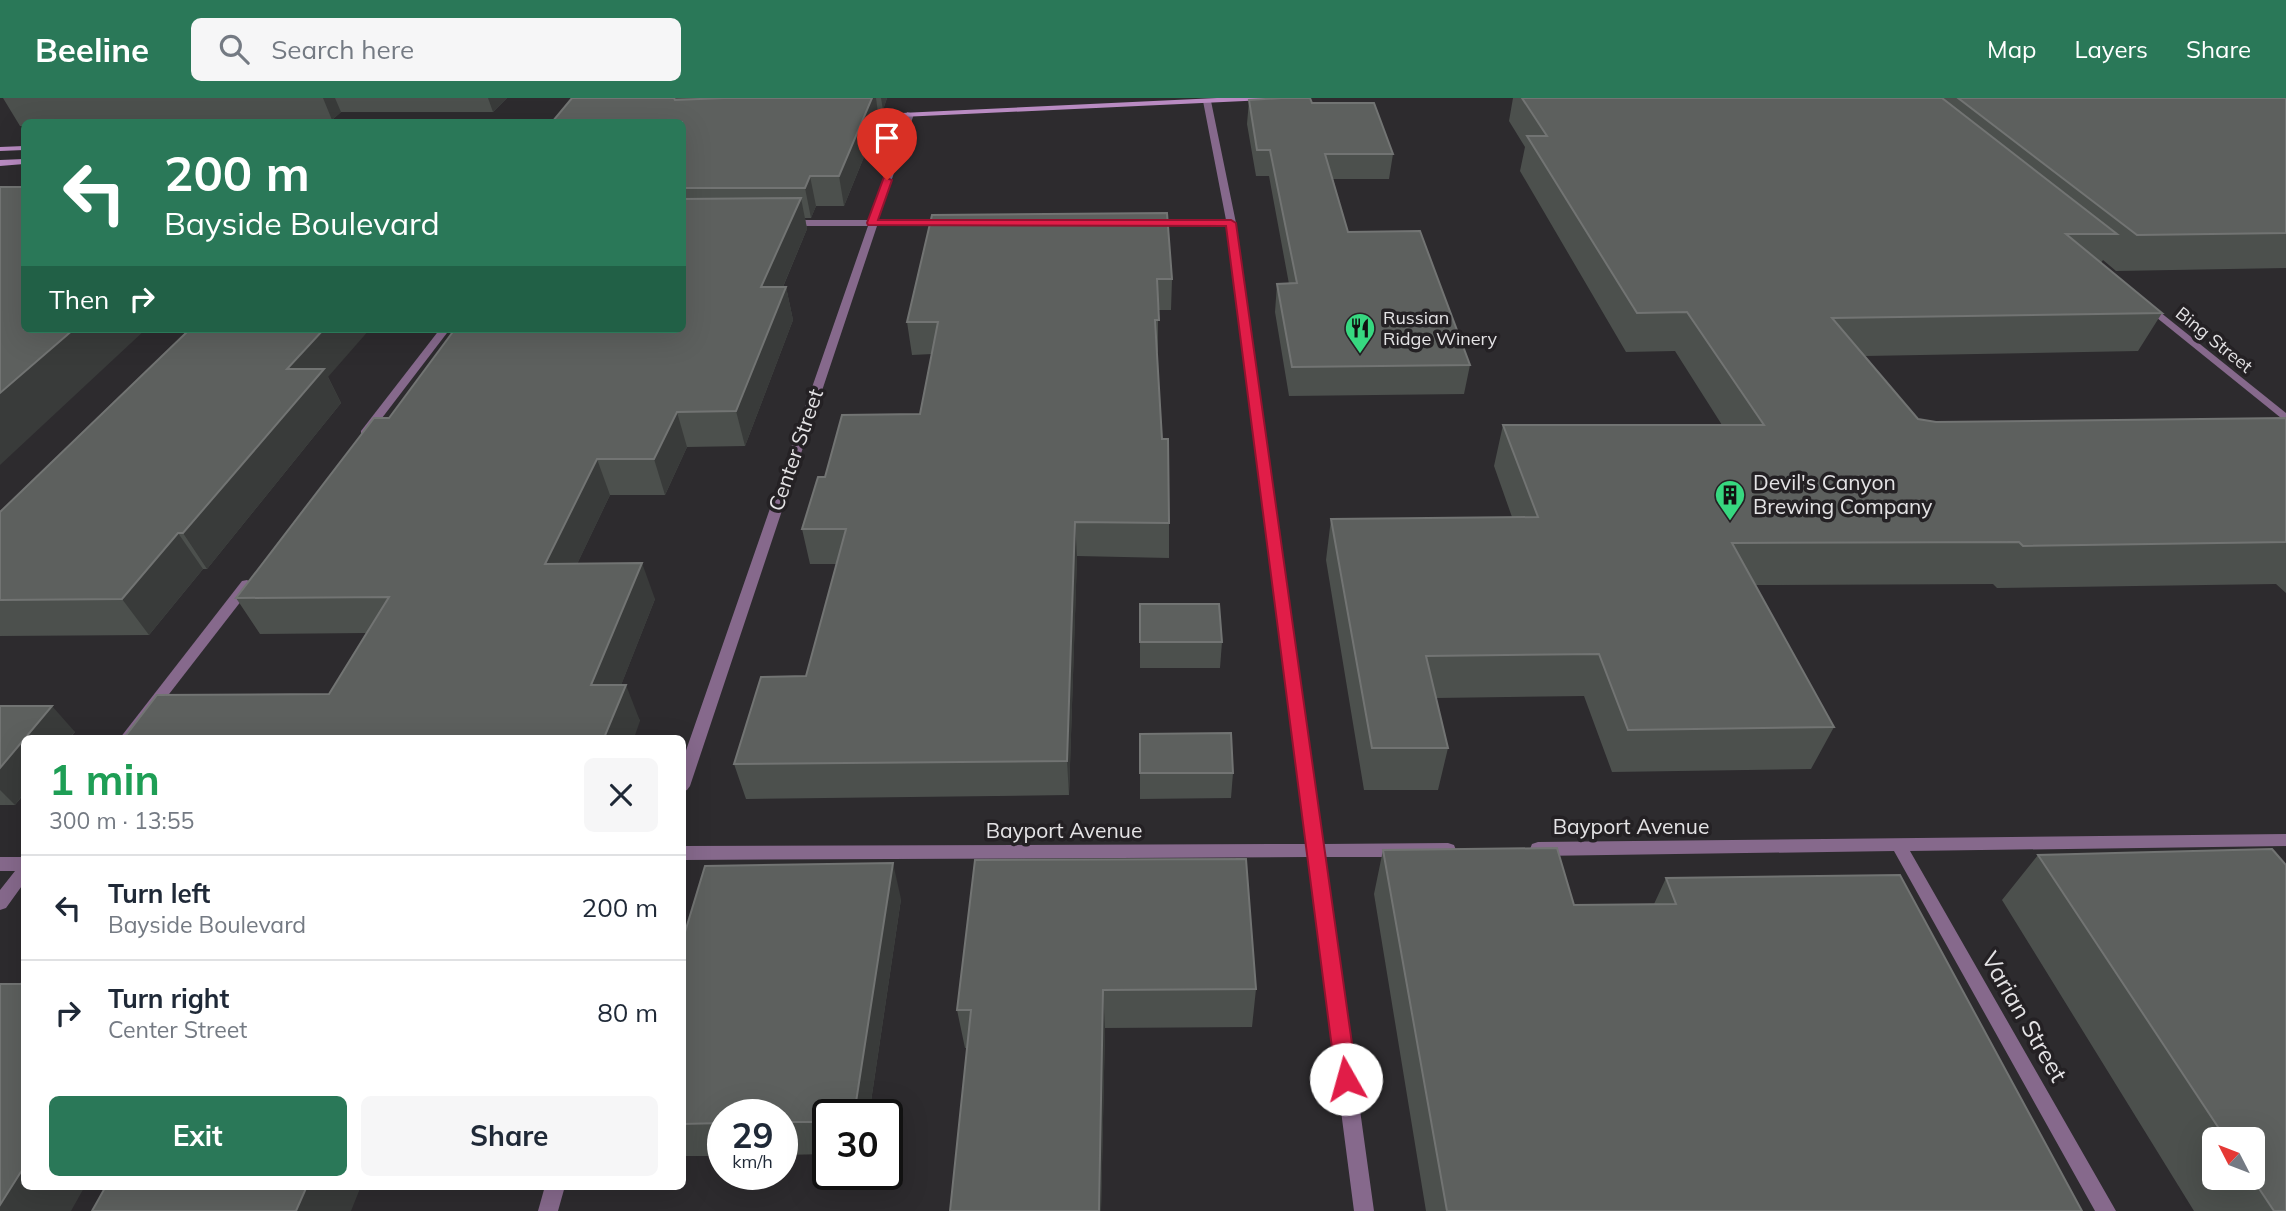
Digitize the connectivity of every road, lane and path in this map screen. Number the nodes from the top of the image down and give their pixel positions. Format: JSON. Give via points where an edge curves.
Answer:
{"nodes":[{"id":1,"x":1266,"y":98,"type":"edge"},
{"id":2,"x":1207,"y":101,"type":"junction"},
{"id":3,"x":910,"y":114,"type":"junction"},
{"id":4,"x":843,"y":117,"type":"edge"},
{"id":5,"x":21,"y":148,"type":"edge"},
{"id":6,"x":0,"y":149,"type":"edge"},
{"id":7,"x":21,"y":162,"type":"edge"},
{"id":8,"x":0,"y":163,"type":"edge"},
{"id":9,"x":777,"y":223,"type":"edge"},
{"id":10,"x":872,"y":223,"type":"junction"},
{"id":11,"x":955,"y":223,"type":"edge"},
{"id":12,"x":1134,"y":223,"type":"edge"},
{"id":13,"x":1231,"y":223,"type":"junction"},
{"id":14,"x":2136,"y":296,"type":"edge"},
{"id":15,"x":442,"y":333,"type":"edge"},
{"id":16,"x":2286,"y":419,"type":"edge"},
{"id":17,"x":353,"y":448,"type":"edge"},
{"id":18,"x":259,"y":569,"type":"edge"},
{"id":19,"x":129,"y":735,"type":"edge"},
{"id":20,"x":686,"y":774,"type":"edge"},
{"id":21,"x":2286,"y":840,"type":"edge"},
{"id":22,"x":1899,"y":846,"type":"junction"},
{"id":23,"x":1469,"y":849,"type":"edge"},
{"id":24,"x":1524,"y":849,"type":"edge"},
{"id":25,"x":1316,"y":850,"type":"junction"},
{"id":26,"x":686,"y":853,"type":"edge"},
{"id":27,"x":0,"y":864,"type":"edge"},
{"id":28,"x":21,"y":864,"type":"edge"},
{"id":29,"x":21,"y":875,"type":"edge"},
{"id":30,"x":0,"y":903,"type":"edge"},
{"id":31,"x":554,"y":1190,"type":"edge"},
{"id":32,"x":548,"y":1211,"type":"edge"},
{"id":33,"x":1364,"y":1211,"type":"edge"},
{"id":34,"x":2106,"y":1211,"type":"edge"}],
"edges":[{"from":1,"to":2,"type":"main road"},
{"from":2,"to":3,"type":"main road"},
{"from":2,"to":13,"type":"street"},
{"from":3,"to":4,"type":"main road"},
{"from":3,"to":10,"type":"street","name":"Center Street"},
{"from":5,"to":6,"type":"main road"},
{"from":7,"to":8,"type":"main road"},
{"from":9,"to":10,"type":"street"},
{"from":10,"to":11,"type":"street"},
{"from":10,"to":20,"type":"street","name":"Center Street"},
{"from":12,"to":13,"type":"street"},
{"from":13,"to":25,"type":"street"},
{"from":14,"to":16,"type":"street","name":"Bing Street"},
{"from":15,"to":17,"type":"street"},
{"from":18,"to":19,"type":"street"},
{"from":21,"to":22,"type":"street","name":"Bayport Avenue"},
{"from":22,"to":24,"type":"street","name":"Bayport Avenue"},
{"from":22,"to":34,"type":"street","name":"Varian Street"},
{"from":23,"to":25,"type":"street","name":"Bayport Avenue"},
{"from":25,"to":26,"type":"street","name":"Bayport Avenue"},
{"from":25,"to":33,"type":"street"},
{"from":27,"to":28,"type":"street"},
{"from":29,"to":30,"type":"street"},
{"from":31,"to":32,"type":"street"}]}
